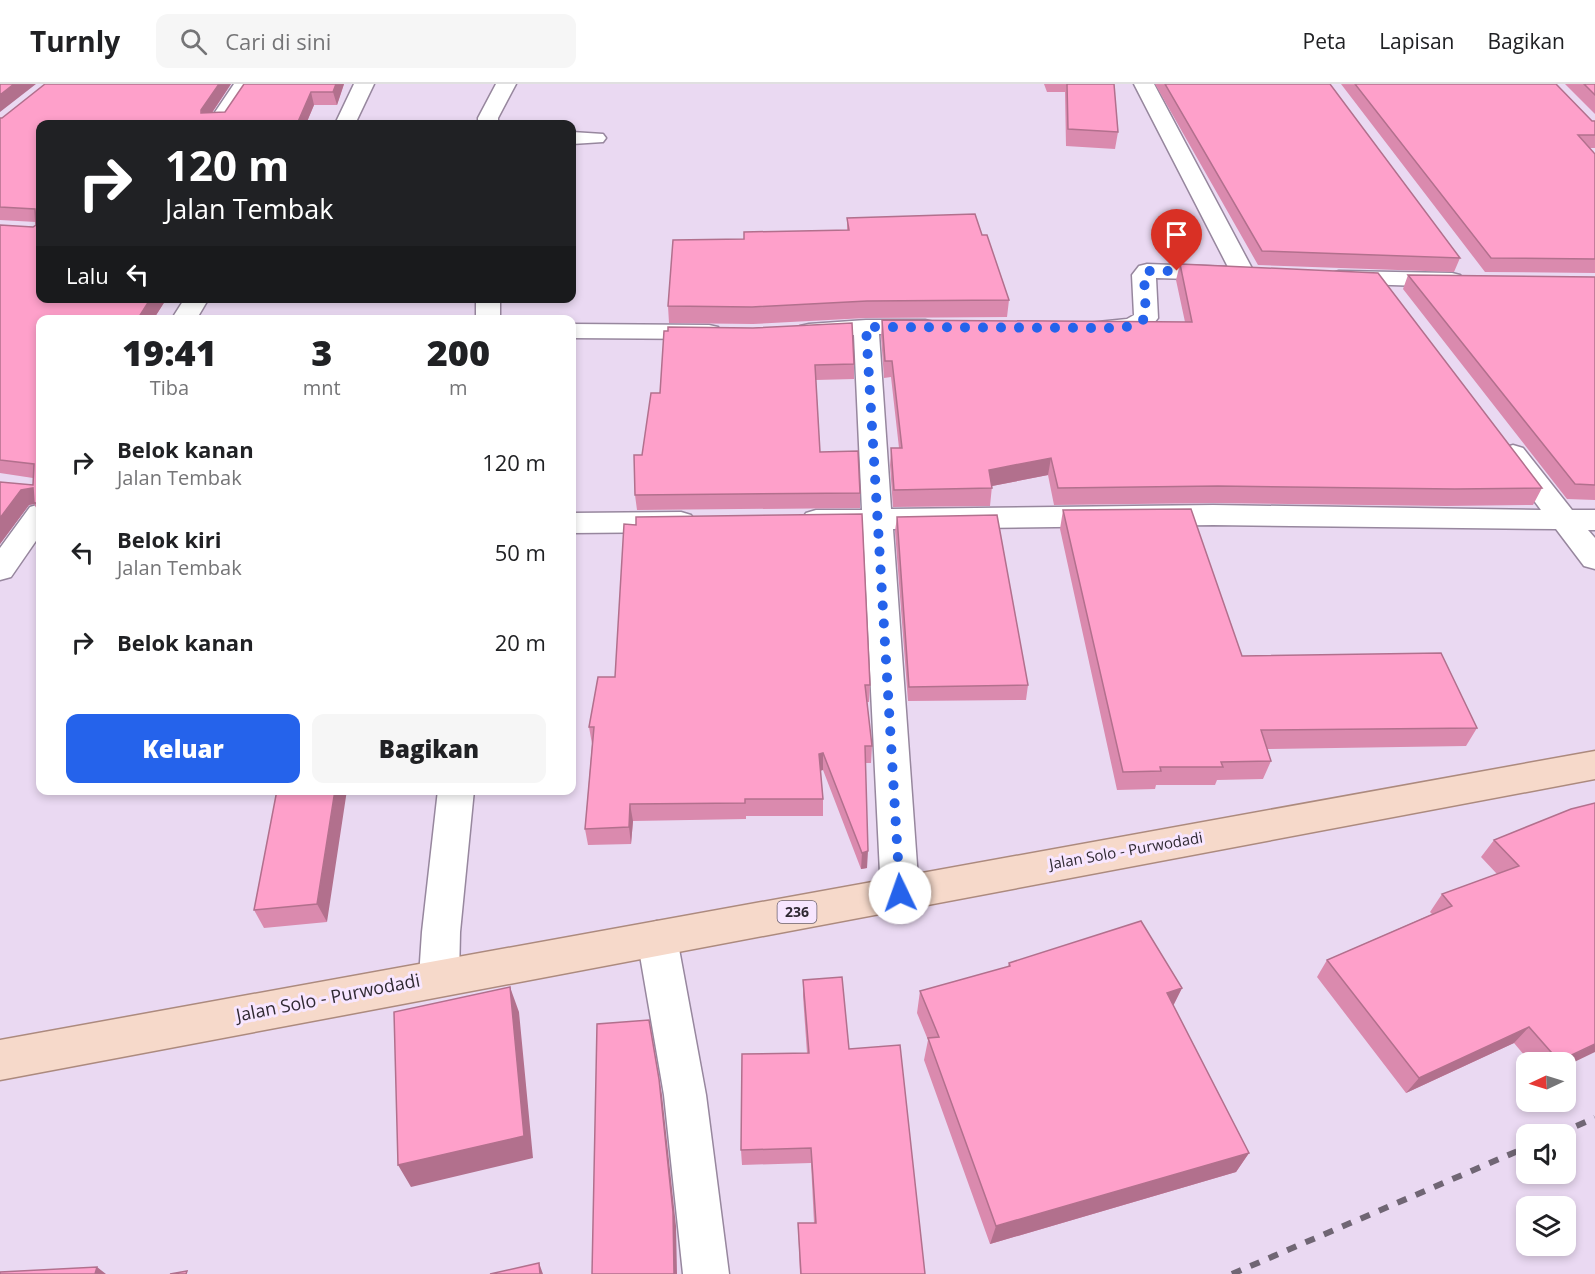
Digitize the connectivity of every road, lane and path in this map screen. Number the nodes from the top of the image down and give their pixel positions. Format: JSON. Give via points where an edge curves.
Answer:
{"nodes":[{"id":1,"x":244,"y":84,"type":"edge"},
{"id":2,"x":364,"y":84,"type":"edge"},
{"id":3,"x":506,"y":84,"type":"edge"},
{"id":4,"x":1144,"y":84,"type":"edge"},
{"id":5,"x":220,"y":120,"type":"edge"},
{"id":6,"x":347,"y":120,"type":"edge"},
{"id":7,"x":488,"y":120,"type":"edge"},
{"id":8,"x":576,"y":138,"type":"edge"},
{"id":9,"x":596,"y":138,"type":"dead end"},
{"id":10,"x":1469,"y":271,"type":"dead end"},
{"id":11,"x":1312,"y":277,"type":"edge"},
{"id":12,"x":1380,"y":280,"type":"junction"},
{"id":13,"x":1402,"y":308,"type":"edge"},
{"id":14,"x":866,"y":327,"type":"junction"},
{"id":15,"x":950,"y":327,"type":"edge"},
{"id":16,"x":1070,"y":328,"type":"edge"},
{"id":17,"x":576,"y":332,"type":"edge"},
{"id":18,"x":786,"y":332,"type":"edge"},
{"id":19,"x":731,"y":333,"type":"edge"},
{"id":20,"x":1500,"y":437,"type":"edge"},
{"id":21,"x":36,"y":509,"type":"edge"},
{"id":22,"x":784,"y":520,"type":"edge"},
{"id":23,"x":878,"y":520,"type":"junction"},
{"id":24,"x":1595,"y":520,"type":"edge"},
{"id":25,"x":713,"y":521,"type":"edge"},
{"id":26,"x":1563,"y":521,"type":"junction"},
{"id":27,"x":576,"y":523,"type":"edge"},
{"id":28,"x":1595,"y":559,"type":"edge"},
{"id":29,"x":0,"y":570,"type":"edge"},
{"id":30,"x":1595,"y":765,"type":"edge"},
{"id":31,"x":455,"y":795,"type":"edge"},
{"id":32,"x":900,"y":893,"type":"junction"},
{"id":33,"x":657,"y":938,"type":"junction"},
{"id":34,"x":439,"y":977,"type":"junction"},
{"id":35,"x":0,"y":1060,"type":"edge"},
{"id":36,"x":706,"y":1274,"type":"edge"}],
"edges":[{"from":1,"to":5,"type":"street"},
{"from":2,"to":6,"type":"street"},
{"from":3,"to":7,"type":"street"},
{"from":4,"to":16,"type":"street","via":[[1254,274],[1147,271],[1146,318],[1117,328]]},
{"from":8,"to":9,"type":"street"},
{"from":10,"to":12,"type":"street"},
{"from":11,"to":12,"type":"street"},
{"from":12,"to":13,"type":"street"},
{"from":14,"to":15,"type":"street"},
{"from":14,"to":18,"type":"street"},
{"from":14,"to":23,"type":"street"},
{"from":17,"to":19,"type":"street"},
{"from":20,"to":26,"type":"street"},
{"from":21,"to":29,"type":"street"},
{"from":22,"to":23,"type":"street"},
{"from":23,"to":26,"type":"street","via":[[1213,515]]},
{"from":23,"to":32,"type":"street"},
{"from":24,"to":26,"type":"street"},
{"from":25,"to":27,"type":"street"},
{"from":26,"to":28,"type":"street"},
{"from":30,"to":32,"type":"main road","name":"Jalan Solo - Purwodadi","number":"236"},
{"from":31,"to":34,"type":"street"},
{"from":32,"to":33,"type":"main road","name":"Jalan Solo - Purwodadi","number":"236"},
{"from":33,"to":34,"type":"main road","name":"Jalan Solo - Purwodadi","number":"236"},
{"from":33,"to":36,"type":"street","via":[[685,1095]]},
{"from":34,"to":35,"type":"main road","name":"Jalan Solo - Purwodadi","number":"236"}]}
